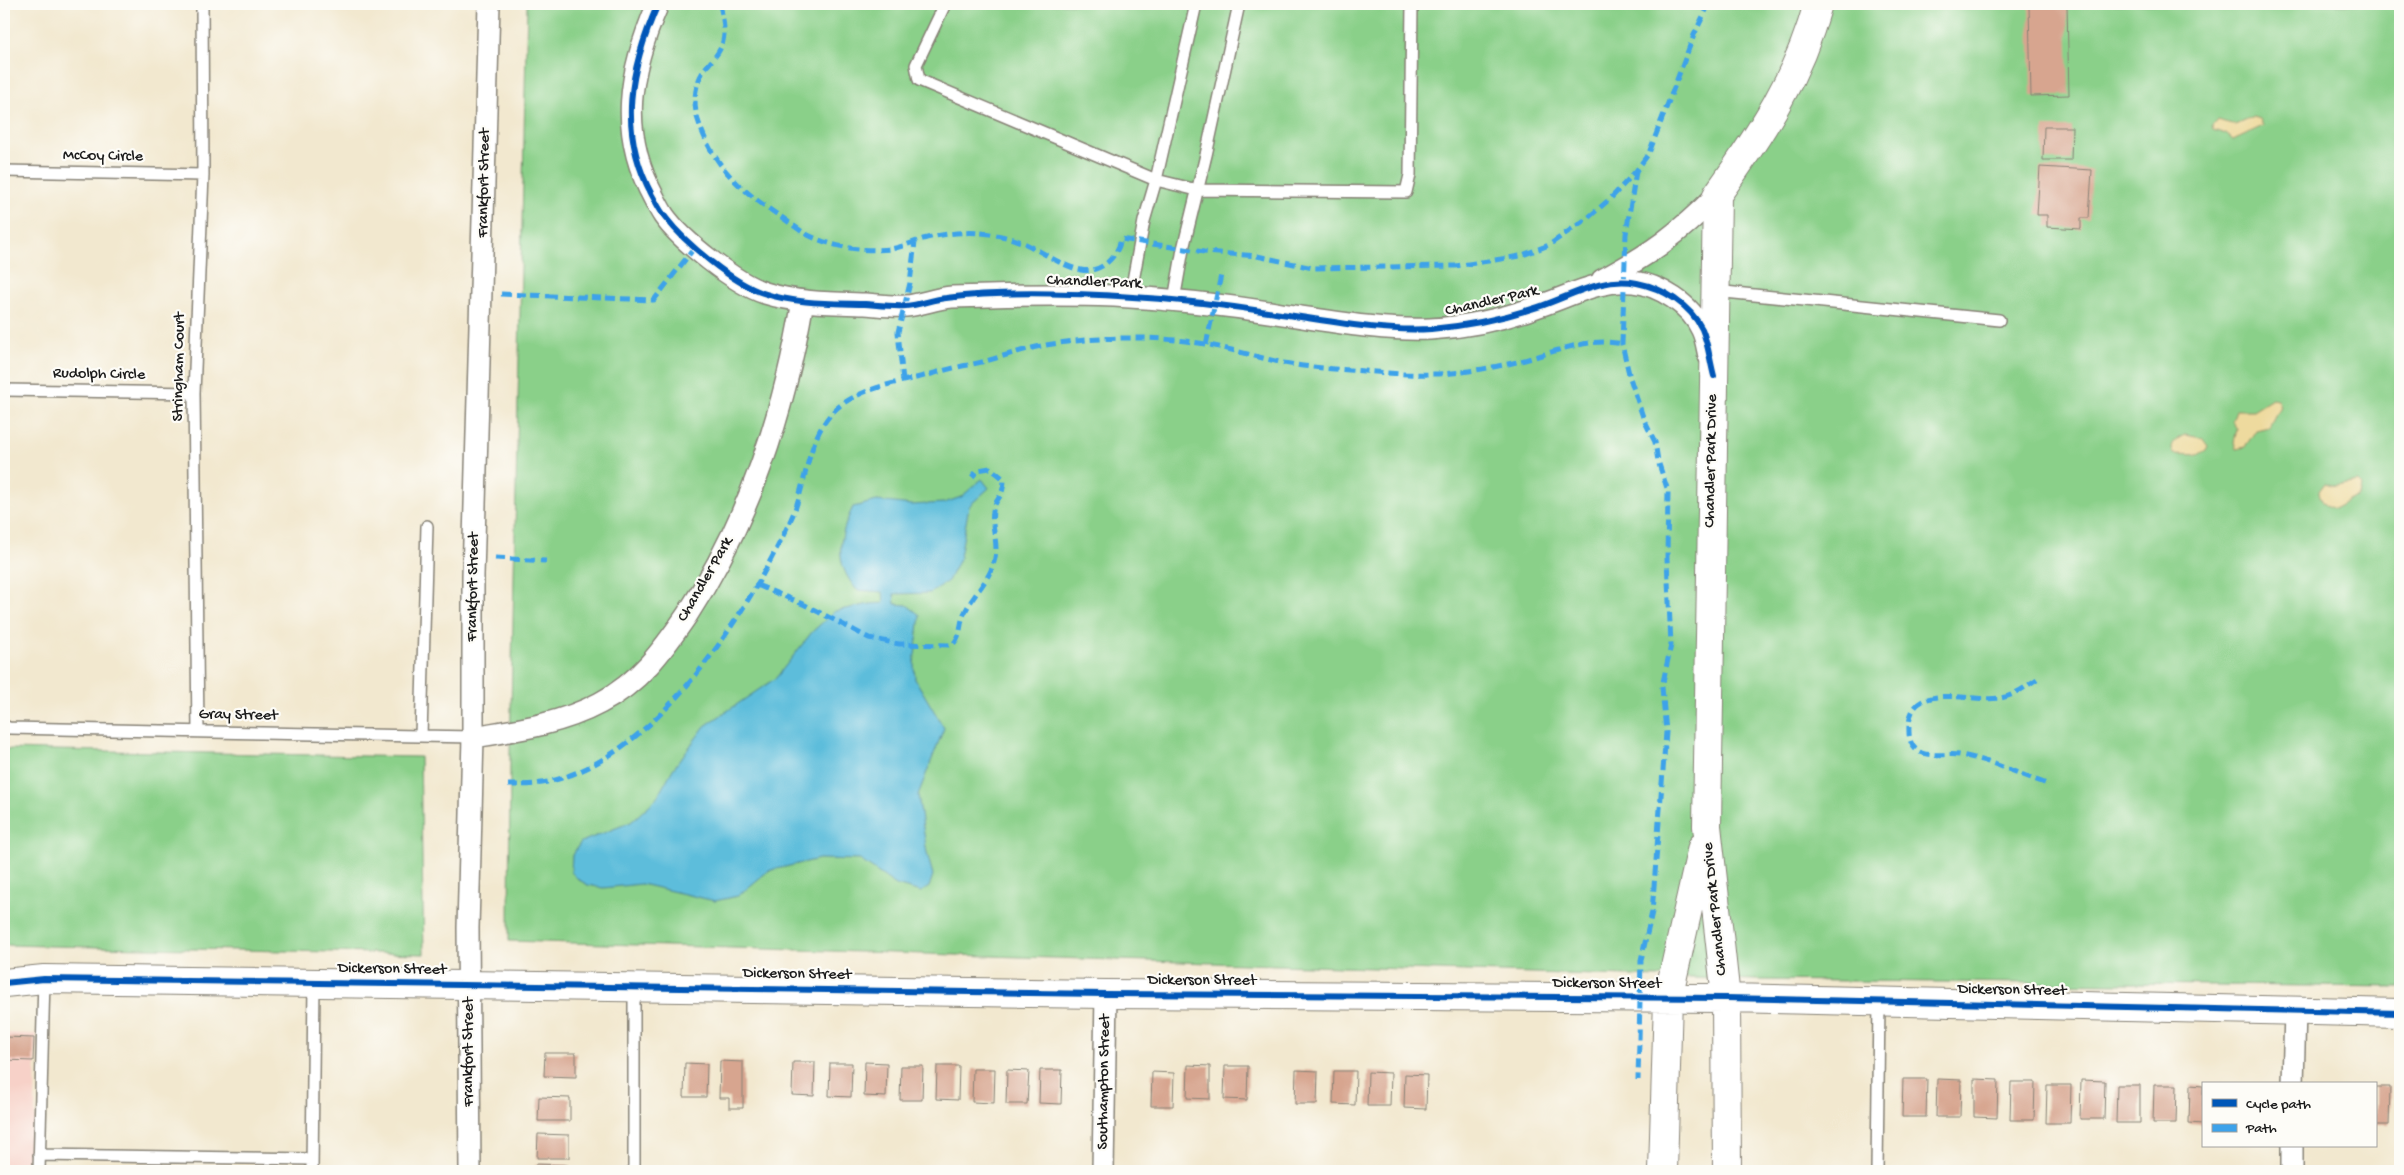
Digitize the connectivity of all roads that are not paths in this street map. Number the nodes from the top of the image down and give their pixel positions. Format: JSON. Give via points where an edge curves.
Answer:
{"nodes":[{"id":1,"x":202,"y":4,"type":"edge"},
{"id":2,"x":490,"y":4,"type":"edge"},
{"id":3,"x":658,"y":4,"type":"edge"},
{"id":4,"x":945,"y":4,"type":"edge"},
{"id":5,"x":1196,"y":4,"type":"edge"},
{"id":6,"x":1239,"y":4,"type":"edge"},
{"id":7,"x":1412,"y":4,"type":"edge"},
{"id":8,"x":1818,"y":4,"type":"edge"},
{"id":9,"x":4,"y":172,"type":"edge"},
{"id":10,"x":203,"y":175,"type":"junction"},
{"id":11,"x":1156,"y":180,"type":"junction"},
{"id":12,"x":1197,"y":190,"type":"junction"},
{"id":13,"x":1717,"y":195,"type":"junction"},
{"id":14,"x":1588,"y":287,"type":"junction"},
{"id":15,"x":1715,"y":291,"type":"junction"},
{"id":16,"x":1130,"y":297,"type":"junction"},
{"id":17,"x":1174,"y":300,"type":"junction"},
{"id":18,"x":803,"y":301,"type":"junction"},
{"id":19,"x":1999,"y":320,"type":"dead end"},
{"id":20,"x":1714,"y":376,"type":"junction"},
{"id":21,"x":4,"y":390,"type":"edge"},
{"id":22,"x":194,"y":393,"type":"junction"},
{"id":23,"x":427,"y":526,"type":"dead end"},
{"id":24,"x":4,"y":726,"type":"edge"},
{"id":25,"x":198,"y":731,"type":"junction"},
{"id":26,"x":421,"y":736,"type":"junction"},
{"id":27,"x":473,"y":737,"type":"junction"},
{"id":28,"x":1707,"y":826,"type":"junction"},
{"id":29,"x":44,"y":979,"type":"junction"},
{"id":30,"x":314,"y":982,"type":"junction"},
{"id":31,"x":4,"y":983,"type":"edge"},
{"id":32,"x":468,"y":984,"type":"junction"},
{"id":33,"x":634,"y":987,"type":"junction"},
{"id":34,"x":1106,"y":994,"type":"junction"},
{"id":35,"x":1668,"y":998,"type":"junction"},
{"id":36,"x":1726,"y":998,"type":"junction"},
{"id":37,"x":1879,"y":1002,"type":"junction"},
{"id":38,"x":2295,"y":1011,"type":"junction"},
{"id":39,"x":2400,"y":1013,"type":"edge"},
{"id":40,"x":2294,"y":1082,"type":"edge"},
{"id":41,"x":2292,"y":1148,"type":"edge"},
{"id":42,"x":40,"y":1154,"type":"junction"},
{"id":43,"x":312,"y":1159,"type":"junction"},
{"id":44,"x":39,"y":1171,"type":"edge"},
{"id":45,"x":312,"y":1171,"type":"edge"},
{"id":46,"x":470,"y":1171,"type":"edge"},
{"id":47,"x":634,"y":1171,"type":"edge"},
{"id":48,"x":1103,"y":1171,"type":"edge"},
{"id":49,"x":1663,"y":1171,"type":"edge"},
{"id":50,"x":1727,"y":1171,"type":"edge"},
{"id":51,"x":1877,"y":1171,"type":"edge"},
{"id":52,"x":2292,"y":1171,"type":"edge"}],
"edges":[{"from":1,"to":10,"type":"lane","name":"Stringham Court"},
{"from":2,"to":27,"type":"street","name":"Frankfort Street","via":[[473,576]]},
{"from":3,"to":18,"type":"street","name":"Chandler Park","via":[[637,57],[631,90],[632,131],[647,185],[664,216],[712,262],[762,292]]},
{"from":4,"to":11,"type":"lane","via":[[916,65],[919,80]]},
{"from":5,"to":11,"type":"lane"},
{"from":6,"to":12,"type":"lane"},
{"from":7,"to":12,"type":"lane","via":[[1410,175],[1406,192]]},
{"from":8,"to":13,"type":"street","via":[[1796,68],[1778,104]]},
{"from":9,"to":10,"type":"lane","name":"McCoy Circle"},
{"from":10,"to":22,"type":"lane","name":"Stringham Court"},
{"from":11,"to":12,"type":"lane"},
{"from":11,"to":16,"type":"lane","via":[[1144,221]]},
{"from":12,"to":17,"type":"lane"},
{"from":13,"to":14,"type":"street","name":"Chandler Park","via":[[1657,249]]},
{"from":13,"to":15,"type":"street","name":"Chandler Park Drive"},
{"from":14,"to":17,"type":"street","name":"Chandler Park","via":[[1499,317],[1429,329],[1364,326]]},
{"from":14,"to":20,"type":"street","name":"Chandler Park","via":[[1635,282],[1674,298],[1690,312],[1702,330]]},
{"from":15,"to":19,"type":"lane"},
{"from":15,"to":20,"type":"street","name":"Chandler Park Drive"},
{"from":16,"to":17,"type":"street","name":"Chandler Park"},
{"from":16,"to":18,"type":"street","name":"Chandler Park","via":[[1003,295],[946,298],[906,306]]},
{"from":18,"to":27,"type":"street","name":"Chandler Park","via":[[785,392],[756,481],[716,566],[664,648],[625,687],[577,714],[530,727]]},
{"from":20,"to":28,"type":"street","name":"Chandler Park Drive"},
{"from":21,"to":22,"type":"lane","name":"Rudolph Circle"},
{"from":22,"to":25,"type":"lane","name":"Stringham Court"},
{"from":23,"to":26,"type":"lane"},
{"from":24,"to":25,"type":"lane","name":"Gray Street"},
{"from":25,"to":26,"type":"lane","name":"Gray Street"},
{"from":26,"to":27,"type":"lane","name":"Gray Street"},
{"from":27,"to":32,"type":"street","name":"Frankfort Street"},
{"from":28,"to":35,"type":"street","name":"Chandler Park Drive"},
{"from":28,"to":36,"type":"street","name":"Chandler Park Drive"},
{"from":29,"to":30,"type":"street","name":"Dickerson Street"},
{"from":29,"to":31,"type":"street","name":"Dickerson Street"},
{"from":29,"to":42,"type":"lane"},
{"from":30,"to":32,"type":"street","name":"Dickerson Street"},
{"from":30,"to":43,"type":"lane"},
{"from":32,"to":33,"type":"street","name":"Dickerson Street"},
{"from":32,"to":46,"type":"street","name":"Frankfort Street"},
{"from":33,"to":34,"type":"street","name":"Dickerson Street"},
{"from":33,"to":47,"type":"lane"},
{"from":34,"to":35,"type":"street","name":"Dickerson Street"},
{"from":34,"to":48,"type":"street","name":"Southampton Street"},
{"from":35,"to":36,"type":"street","name":"Dickerson Street"},
{"from":35,"to":49,"type":"street","name":"Chandler Park Drive"},
{"from":36,"to":37,"type":"street","name":"Dickerson Street"},
{"from":36,"to":50,"type":"street","name":"Chandler Park Drive"},
{"from":37,"to":38,"type":"street","name":"Dickerson Street"},
{"from":37,"to":51,"type":"lane"},
{"from":38,"to":39,"type":"street","name":"Dickerson Street"},
{"from":38,"to":40,"type":"street"},
{"from":41,"to":52,"type":"street"},
{"from":42,"to":43,"type":"lane"},
{"from":42,"to":44,"type":"lane"},
{"from":43,"to":45,"type":"lane"}]}
